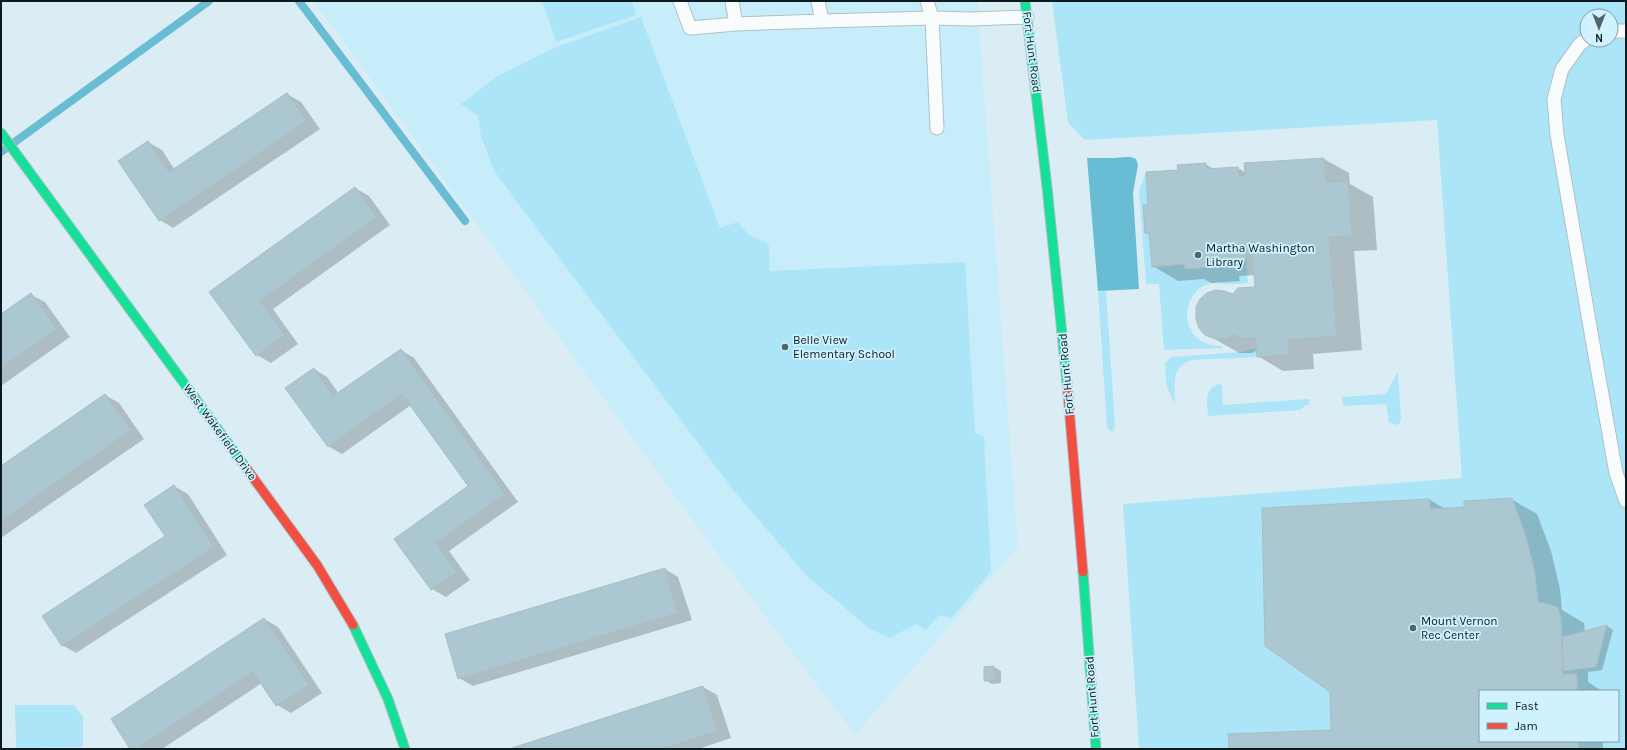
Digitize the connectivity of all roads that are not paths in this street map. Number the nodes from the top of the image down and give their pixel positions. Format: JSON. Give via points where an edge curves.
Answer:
{"nodes":[{"id":1,"x":680,"y":1,"type":"edge"},
{"id":2,"x":732,"y":1,"type":"edge"},
{"id":3,"x":818,"y":1,"type":"edge"},
{"id":4,"x":927,"y":1,"type":"edge"},
{"id":5,"x":1025,"y":1,"type":"edge"},
{"id":6,"x":1027,"y":17,"type":"junction"},
{"id":7,"x":932,"y":18,"type":"junction"},
{"id":8,"x":822,"y":21,"type":"junction"},
{"id":9,"x":736,"y":24,"type":"junction"},
{"id":10,"x":1579,"y":45,"type":"edge"},
{"id":11,"x":937,"y":128,"type":"dead end"},
{"id":12,"x":1,"y":133,"type":"edge"},
{"id":13,"x":1626,"y":501,"type":"edge"},
{"id":14,"x":405,"y":749,"type":"edge"},
{"id":15,"x":1096,"y":749,"type":"edge"}],
"edges":[{"from":1,"to":9,"type":"lane","via":[[690,28]]},
{"from":2,"to":9,"type":"lane"},
{"from":3,"to":8,"type":"lane"},
{"from":4,"to":7,"type":"lane"},
{"from":5,"to":6,"type":"main road","name":"Fort Hunt Road"},
{"from":6,"to":7,"type":"lane","via":[[971,20]]},
{"from":6,"to":15,"type":"main road","name":"Fort Hunt Road","via":[[1057,278],[1085,585]]},
{"from":7,"to":8,"type":"lane"},
{"from":7,"to":11,"type":"lane"},
{"from":8,"to":9,"type":"lane"},
{"from":10,"to":13,"type":"lane","via":[[1562,69],[1554,99],[1557,135],[1616,473]]},
{"from":12,"to":14,"type":"main road","name":"West Wakefield Drive","via":[[317,564],[356,630],[388,699]]}]}
